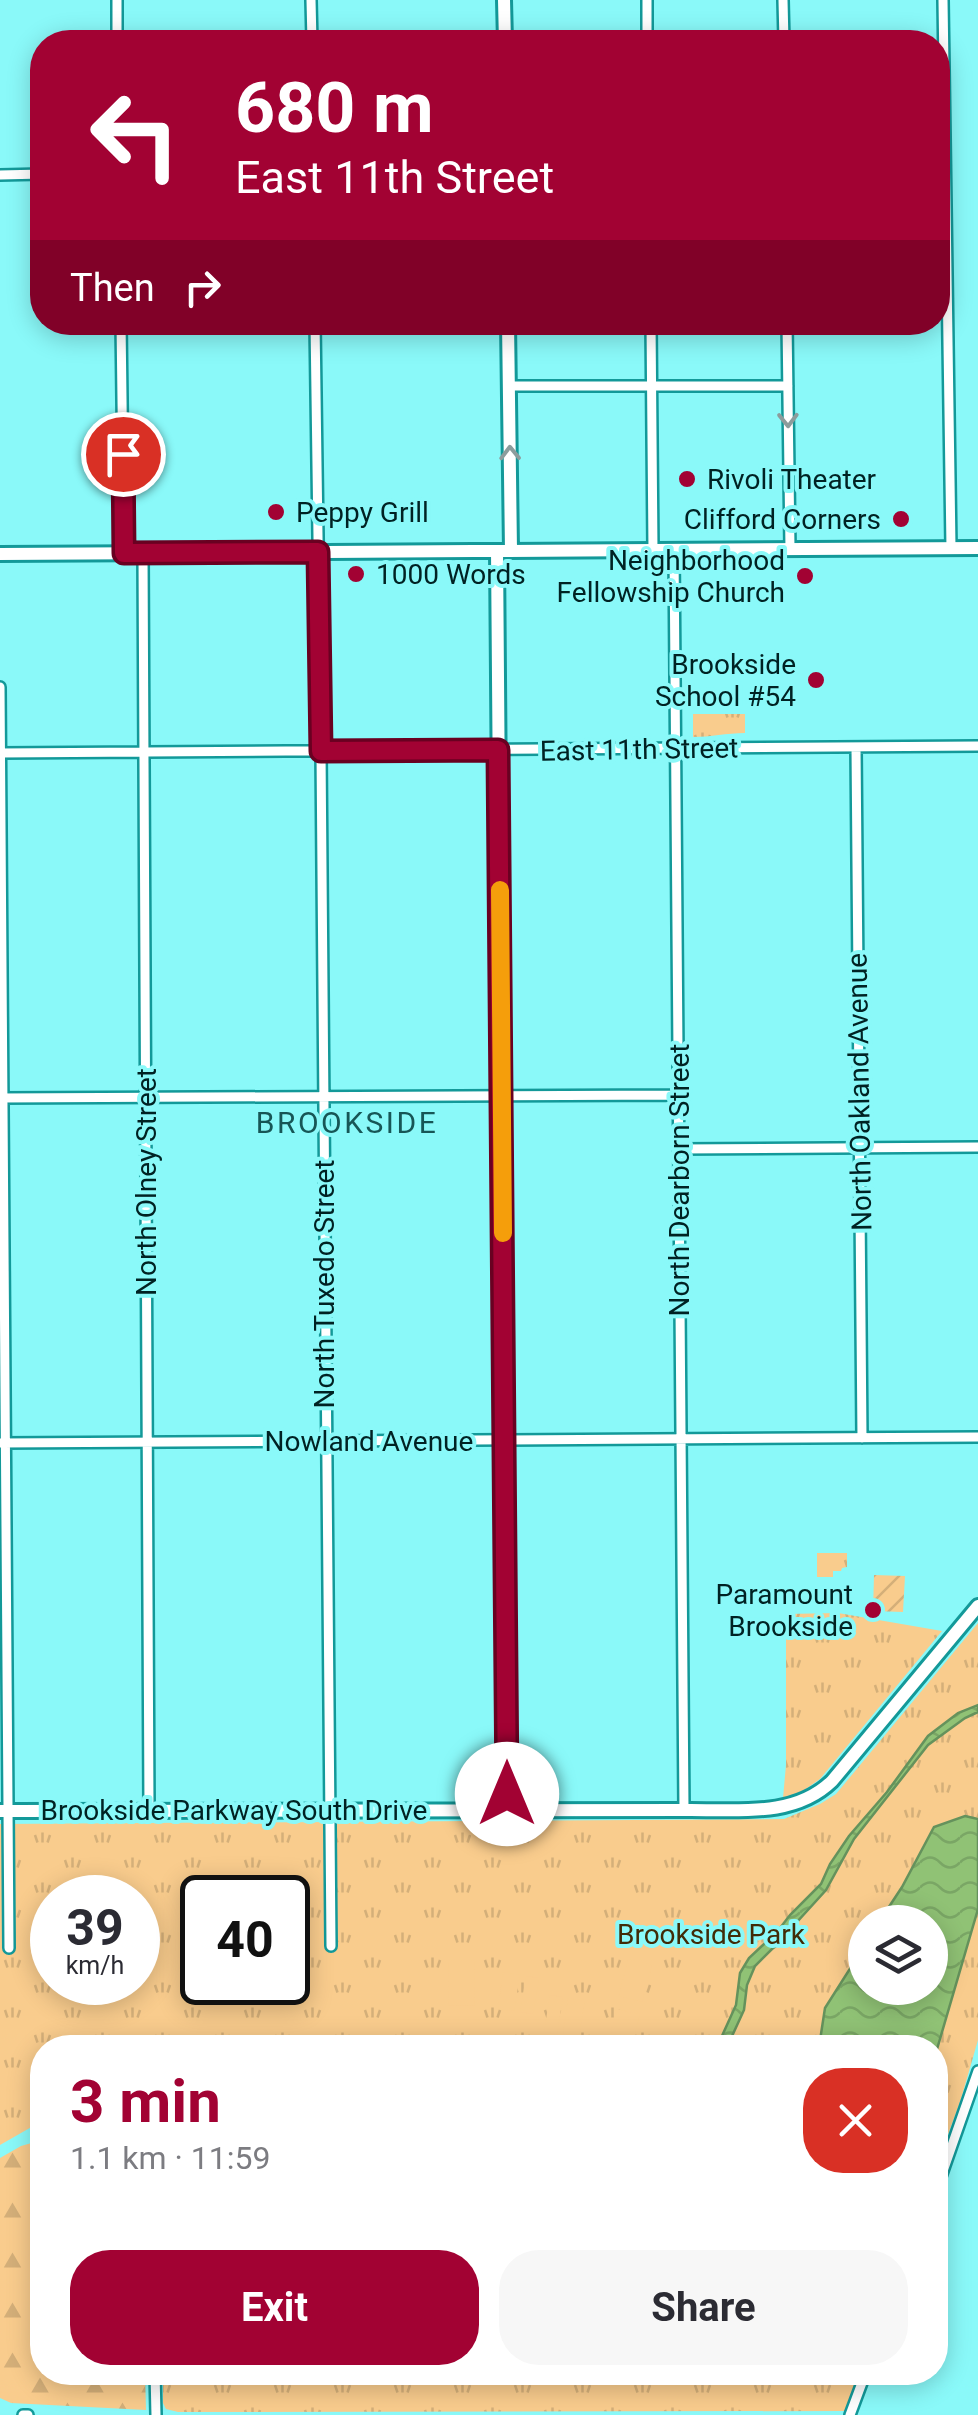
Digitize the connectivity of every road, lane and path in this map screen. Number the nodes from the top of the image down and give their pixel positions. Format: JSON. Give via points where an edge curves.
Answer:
{"nodes":[{"id":1,"x":117,"y":0,"type":"edge"},
{"id":2,"x":311,"y":0,"type":"edge"},
{"id":3,"x":504,"y":0,"type":"edge"},
{"id":4,"x":647,"y":0,"type":"edge"},
{"id":5,"x":783,"y":0,"type":"edge"},
{"id":6,"x":944,"y":0,"type":"edge"},
{"id":7,"x":118,"y":30,"type":"edge"},
{"id":8,"x":312,"y":30,"type":"edge"},
{"id":9,"x":505,"y":30,"type":"edge"},
{"id":10,"x":647,"y":30,"type":"edge"},
{"id":11,"x":784,"y":30,"type":"edge"},
{"id":12,"x":944,"y":30,"type":"edge"},
{"id":13,"x":30,"y":174,"type":"edge"},
{"id":14,"x":0,"y":175,"type":"edge"},
{"id":15,"x":121,"y":335,"type":"edge"},
{"id":16,"x":315,"y":335,"type":"edge"},
{"id":17,"x":508,"y":335,"type":"edge"},
{"id":18,"x":651,"y":335,"type":"edge"},
{"id":19,"x":787,"y":335,"type":"edge"},
{"id":20,"x":948,"y":335,"type":"edge"},
{"id":21,"x":509,"y":386,"type":"junction"},
{"id":22,"x":652,"y":386,"type":"junction"},
{"id":23,"x":788,"y":386,"type":"junction"},
{"id":24,"x":951,"y":548,"type":"junction"},
{"id":25,"x":978,"y":548,"type":"edge"},
{"id":26,"x":790,"y":549,"type":"junction"},
{"id":27,"x":653,"y":550,"type":"junction"},
{"id":28,"x":674,"y":550,"type":"junction"},
{"id":29,"x":504,"y":551,"type":"junction"},
{"id":30,"x":318,"y":552,"type":"junction"},
{"id":31,"x":124,"y":553,"type":"junction"},
{"id":32,"x":143,"y":553,"type":"junction"},
{"id":33,"x":0,"y":554,"type":"edge"},
{"id":34,"x":0,"y":686,"type":"edge"},
{"id":35,"x":978,"y":746,"type":"edge"},
{"id":36,"x":856,"y":747,"type":"junction"},
{"id":37,"x":676,"y":748,"type":"junction"},
{"id":38,"x":498,"y":750,"type":"junction"},
{"id":39,"x":321,"y":751,"type":"junction"},
{"id":40,"x":144,"y":752,"type":"junction"},
{"id":41,"x":0,"y":753,"type":"edge"},
{"id":42,"x":679,"y":1095,"type":"junction"},
{"id":43,"x":323,"y":1096,"type":"junction"},
{"id":44,"x":502,"y":1096,"type":"junction"},
{"id":45,"x":146,"y":1097,"type":"junction"},
{"id":46,"x":1,"y":1098,"type":"edge"},
{"id":47,"x":978,"y":1146,"type":"edge"},
{"id":48,"x":860,"y":1148,"type":"junction"},
{"id":49,"x":679,"y":1149,"type":"junction"},
{"id":50,"x":978,"y":1437,"type":"edge"},
{"id":51,"x":862,"y":1438,"type":"junction"},
{"id":52,"x":682,"y":1439,"type":"junction"},
{"id":53,"x":504,"y":1440,"type":"junction"},
{"id":54,"x":326,"y":1441,"type":"junction"},
{"id":55,"x":147,"y":1442,"type":"junction"},
{"id":56,"x":3,"y":1443,"type":"edge"},
{"id":57,"x":978,"y":1606,"type":"edge"},
{"id":58,"x":508,"y":1809,"type":"junction"},
{"id":59,"x":328,"y":1810,"type":"junction"},
{"id":60,"x":684,"y":1810,"type":"junction"},
{"id":61,"x":4,"y":1811,"type":"edge"},
{"id":62,"x":149,"y":1811,"type":"junction"},
{"id":63,"x":330,"y":1946,"type":"dead end"},
{"id":64,"x":8,"y":1948,"type":"dead end"},
{"id":65,"x":978,"y":2072,"type":"edge"},
{"id":66,"x":948,"y":2157,"type":"edge"},
{"id":67,"x":156,"y":2385,"type":"edge"},
{"id":68,"x":861,"y":2385,"type":"edge"},
{"id":69,"x":156,"y":2415,"type":"edge"},
{"id":70,"x":850,"y":2415,"type":"edge"}],
"edges":[{"from":1,"to":7,"type":"street"},
{"from":2,"to":8,"type":"street"},
{"from":3,"to":9,"type":"main road"},
{"from":4,"to":10,"type":"street"},
{"from":5,"to":11,"type":"street"},
{"from":6,"to":12,"type":"street"},
{"from":13,"to":14,"type":"street"},
{"from":15,"to":31,"type":"street"},
{"from":16,"to":30,"type":"street","name":"North Tuxedo Street"},
{"from":17,"to":21,"type":"main road"},
{"from":18,"to":22,"type":"street"},
{"from":19,"to":23,"type":"street"},
{"from":20,"to":24,"type":"street"},
{"from":21,"to":22,"type":"street"},
{"from":29,"to":21,"type":"main road","one_way":true},
{"from":22,"to":23,"type":"street"},
{"from":22,"to":27,"type":"street"},
{"from":23,"to":26,"type":"street","one_way":true},
{"from":24,"to":25,"type":"main road"},
{"from":24,"to":26,"type":"main road"},
{"from":26,"to":28,"type":"main road"},
{"from":27,"to":28,"type":"main road"},
{"from":27,"to":29,"type":"main road"},
{"from":28,"to":37,"type":"street","name":"North Dearborn Street"},
{"from":29,"to":30,"type":"main road"},
{"from":29,"to":38,"type":"main road"},
{"from":30,"to":32,"type":"main road"},
{"from":30,"to":39,"type":"street","name":"North Tuxedo Street"},
{"from":31,"to":32,"type":"main road"},
{"from":31,"to":33,"type":"main road"},
{"from":32,"to":40,"type":"street","name":"North Olney Street"},
{"from":34,"to":41,"type":"street"},
{"from":35,"to":36,"type":"street","name":"East 11th Street"},
{"from":36,"to":37,"type":"street","name":"East 11th Street"},
{"from":36,"to":48,"type":"street","name":"North Oakland Avenue"},
{"from":37,"to":38,"type":"street","name":"East 11th Street"},
{"from":37,"to":42,"type":"street","name":"North Dearborn Street"},
{"from":38,"to":39,"type":"street","name":"East 11th Street"},
{"from":38,"to":44,"type":"main road"},
{"from":39,"to":40,"type":"street","name":"East 11th Street"},
{"from":39,"to":43,"type":"street","name":"North Tuxedo Street"},
{"from":40,"to":41,"type":"street","name":"East 11th Street"},
{"from":40,"to":45,"type":"street","name":"North Olney Street"},
{"from":41,"to":46,"type":"street"},
{"from":42,"to":44,"type":"street"},
{"from":42,"to":49,"type":"street","name":"North Dearborn Street"},
{"from":43,"to":44,"type":"street"},
{"from":43,"to":45,"type":"street"},
{"from":43,"to":54,"type":"street","name":"North Tuxedo Street"},
{"from":44,"to":53,"type":"main road"},
{"from":45,"to":46,"type":"street"},
{"from":45,"to":55,"type":"street","name":"North Olney Street"},
{"from":46,"to":56,"type":"street"},
{"from":47,"to":48,"type":"street"},
{"from":48,"to":49,"type":"street"},
{"from":48,"to":51,"type":"street","name":"North Oakland Avenue"},
{"from":49,"to":52,"type":"street","name":"North Dearborn Street"},
{"from":50,"to":51,"type":"street","name":"Nowland Avenue"},
{"from":51,"to":52,"type":"street","name":"Nowland Avenue"},
{"from":52,"to":53,"type":"street","name":"Nowland Avenue"},
{"from":52,"to":60,"type":"street","name":"North Dearborn Street"},
{"from":53,"to":54,"type":"street","name":"Nowland Avenue"},
{"from":53,"to":58,"type":"main road"},
{"from":54,"to":55,"type":"street","name":"Nowland Avenue"},
{"from":54,"to":59,"type":"street","name":"North Tuxedo Street"},
{"from":55,"to":56,"type":"street","name":"Nowland Avenue"},
{"from":55,"to":62,"type":"street","name":"North Olney Street"},
{"from":56,"to":61,"type":"street"},
{"from":57,"to":60,"type":"main road","name":"Brookside Parkway South Drive","via":[[827,1786],[782,1808]]},
{"from":58,"to":59,"type":"main road","name":"Brookside Parkway South Drive"},
{"from":58,"to":60,"type":"main road","name":"Brookside Parkway South Drive"},
{"from":59,"to":62,"type":"main road","name":"Brookside Parkway South Drive"},
{"from":59,"to":63,"type":"street","name":"North Tuxedo Street"},
{"from":61,"to":62,"type":"main road","name":"Brookside Parkway South Drive"},
{"from":61,"to":64,"type":"street"},
{"from":65,"to":66,"type":"street"},
{"from":67,"to":69,"type":"street"},
{"from":68,"to":70,"type":"street"}]}
